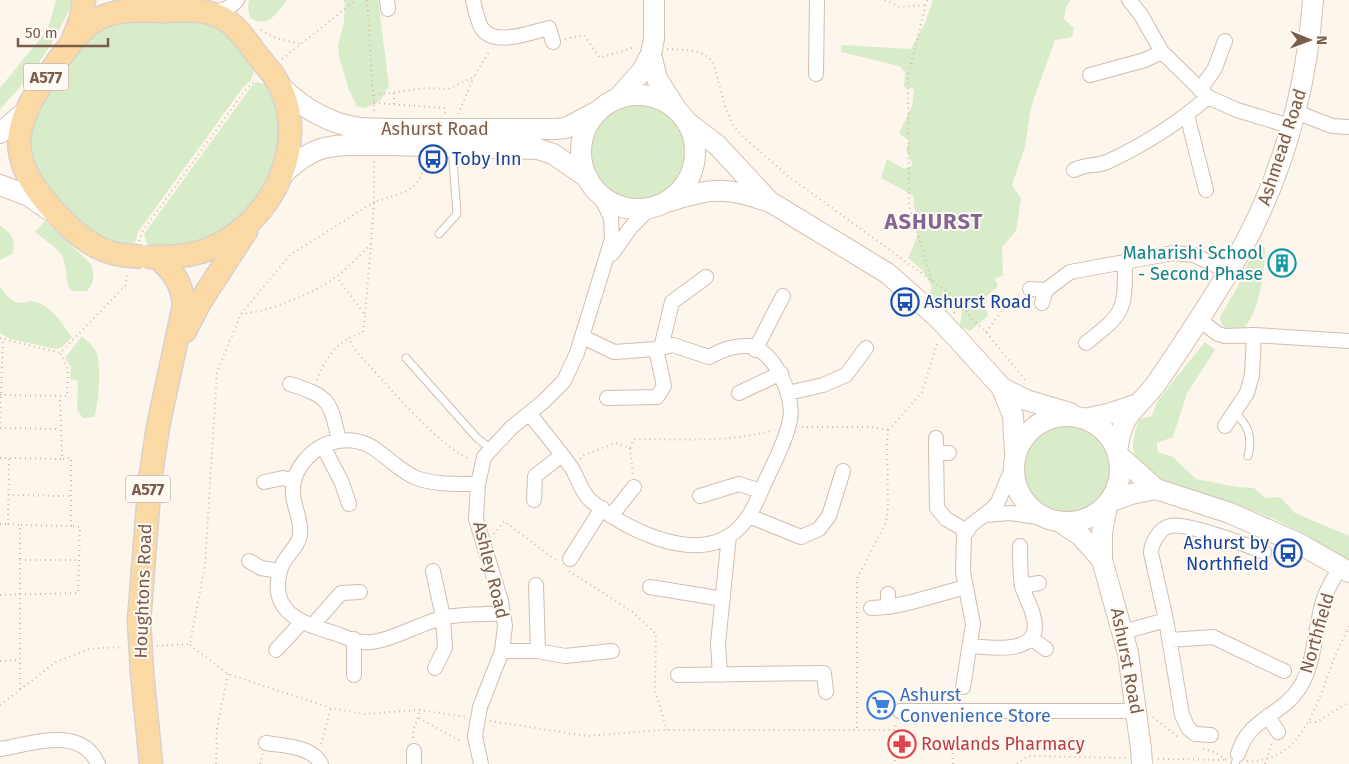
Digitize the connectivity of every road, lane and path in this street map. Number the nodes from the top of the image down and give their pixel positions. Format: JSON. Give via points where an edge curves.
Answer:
{"nodes":[{"id":1,"x":84,"y":0,"type":"edge"},
{"id":2,"x":356,"y":0,"type":"edge"},
{"id":3,"x":368,"y":0,"type":"edge"},
{"id":4,"x":473,"y":0,"type":"edge"},
{"id":5,"x":654,"y":0,"type":"edge"},
{"id":6,"x":818,"y":0,"type":"edge"},
{"id":7,"x":885,"y":0,"type":"edge"},
{"id":8,"x":927,"y":0,"type":"edge"},
{"id":9,"x":1129,"y":0,"type":"edge"},
{"id":10,"x":1313,"y":0,"type":"edge"},
{"id":11,"x":235,"y":2,"type":"edge"},
{"id":12,"x":126,"y":5,"type":"edge"},
{"id":13,"x":925,"y":5,"type":"junction"},
{"id":14,"x":205,"y":11,"type":"junction"},
{"id":15,"x":246,"y":28,"type":"junction"},
{"id":16,"x":497,"y":37,"type":"junction"},
{"id":17,"x":1225,"y":41,"type":"dead end"},
{"id":18,"x":552,"y":42,"type":"joint"},
{"id":19,"x":71,"y":43,"type":"junction"},
{"id":20,"x":301,"y":44,"type":"junction"},
{"id":21,"x":652,"y":47,"type":"junction"},
{"id":22,"x":1162,"y":52,"type":"junction"},
{"id":23,"x":271,"y":73,"type":"junction"},
{"id":24,"x":816,"y":74,"type":"dead end"},
{"id":25,"x":1090,"y":75,"type":"dead end"},
{"id":26,"x":474,"y":77,"type":"junction"},
{"id":27,"x":394,"y":92,"type":"junction"},
{"id":28,"x":1204,"y":94,"type":"junction"},
{"id":29,"x":374,"y":95,"type":"junction"},
{"id":30,"x":617,"y":99,"type":"junction"},
{"id":31,"x":374,"y":103,"type":"junction"},
{"id":32,"x":394,"y":104,"type":"junction"},
{"id":33,"x":458,"y":111,"type":"dead end"},
{"id":34,"x":599,"y":111,"type":"junction"},
{"id":35,"x":24,"y":113,"type":"junction"},
{"id":36,"x":374,"y":113,"type":"dead end"},
{"id":37,"x":1187,"y":115,"type":"junction"},
{"id":38,"x":682,"y":116,"type":"junction"},
{"id":39,"x":1294,"y":120,"type":"junction"},
{"id":40,"x":1349,"y":126,"type":"edge"},
{"id":41,"x":0,"y":133,"type":"edge"},
{"id":42,"x":448,"y":137,"type":"junction"},
{"id":43,"x":375,"y":140,"type":"junction"},
{"id":44,"x":426,"y":145,"type":"junction"},
{"id":45,"x":1074,"y":170,"type":"dead end"},
{"id":46,"x":284,"y":173,"type":"junction"},
{"id":47,"x":588,"y":178,"type":"junction"},
{"id":48,"x":0,"y":185,"type":"edge"},
{"id":49,"x":1206,"y":190,"type":"dead end"},
{"id":50,"x":600,"y":195,"type":"junction"},
{"id":51,"x":374,"y":202,"type":"junction"},
{"id":52,"x":772,"y":203,"type":"junction"},
{"id":53,"x":263,"y":205,"type":"junction"},
{"id":54,"x":658,"y":205,"type":"junction"},
{"id":55,"x":61,"y":219,"type":"junction"},
{"id":56,"x":439,"y":234,"type":"dead end"},
{"id":57,"x":371,"y":244,"type":"junction"},
{"id":58,"x":138,"y":257,"type":"junction"},
{"id":59,"x":606,"y":263,"type":"junction"},
{"id":60,"x":1125,"y":264,"type":"junction"},
{"id":61,"x":1229,"y":272,"type":"junction"},
{"id":62,"x":337,"y":277,"type":"junction"},
{"id":63,"x":706,"y":277,"type":"dead end"},
{"id":64,"x":932,"y":281,"type":"junction"},
{"id":65,"x":1030,"y":289,"type":"joint"},
{"id":66,"x":783,"y":296,"type":"dead end"},
{"id":67,"x":960,"y":302,"type":"junction"},
{"id":68,"x":241,"y":314,"type":"junction"},
{"id":69,"x":365,"y":315,"type":"junction"},
{"id":70,"x":944,"y":317,"type":"junction"},
{"id":71,"x":1198,"y":319,"type":"junction"},
{"id":72,"x":986,"y":332,"type":"junction"},
{"id":73,"x":1254,"y":335,"type":"junction"},
{"id":74,"x":583,"y":337,"type":"junction"},
{"id":75,"x":349,"y":338,"type":"junction"},
{"id":76,"x":947,"y":338,"type":"junction"},
{"id":77,"x":2,"y":339,"type":"edge"},
{"id":78,"x":1349,"y":341,"type":"edge"},
{"id":79,"x":1086,"y":343,"type":"dead end"},
{"id":80,"x":659,"y":348,"type":"junction"},
{"id":81,"x":866,"y":348,"type":"dead end"},
{"id":82,"x":756,"y":350,"type":"junction"},
{"id":83,"x":60,"y":353,"type":"junction"},
{"id":84,"x":406,"y":358,"type":"dead end"},
{"id":85,"x":173,"y":360,"type":"junction"},
{"id":86,"x":781,"y":373,"type":"junction"},
{"id":87,"x":290,"y":384,"type":"dead end"},
{"id":88,"x":1002,"y":388,"type":"junction"},
{"id":89,"x":312,"y":391,"type":"junction"},
{"id":90,"x":739,"y":393,"type":"dead end"},
{"id":91,"x":788,"y":393,"type":"junction"},
{"id":92,"x":0,"y":395,"type":"edge"},
{"id":93,"x":60,"y":396,"type":"junction"},
{"id":94,"x":607,"y":398,"type":"dead end"},
{"id":95,"x":1037,"y":404,"type":"junction"},
{"id":96,"x":1135,"y":405,"type":"junction"},
{"id":97,"x":1234,"y":412,"type":"junction"},
{"id":98,"x":529,"y":413,"type":"junction"},
{"id":99,"x":1083,"y":418,"type":"junction"},
{"id":100,"x":0,"y":423,"type":"edge"},
{"id":101,"x":788,"y":426,"type":"junction"},
{"id":102,"x":1225,"y":426,"type":"dead end"},
{"id":103,"x":0,"y":428,"type":"edge"},
{"id":104,"x":61,"y":429,"type":"junction"},
{"id":105,"x":889,"y":430,"type":"junction"},
{"id":106,"x":936,"y":438,"type":"dead end"},
{"id":107,"x":339,"y":441,"type":"junction"},
{"id":108,"x":323,"y":446,"type":"junction"},
{"id":109,"x":630,"y":448,"type":"junction"},
{"id":110,"x":491,"y":449,"type":"junction"},
{"id":111,"x":1118,"y":453,"type":"junction"},
{"id":112,"x":562,"y":455,"type":"junction"},
{"id":113,"x":1248,"y":456,"type":"dead end"},
{"id":114,"x":0,"y":458,"type":"edge"},
{"id":115,"x":9,"y":458,"type":"junction"},
{"id":116,"x":62,"y":459,"type":"junction"},
{"id":117,"x":1014,"y":461,"type":"junction"},
{"id":118,"x":482,"y":464,"type":"junction"},
{"id":119,"x":571,"y":468,"type":"junction"},
{"id":120,"x":843,"y":471,"type":"dead end"},
{"id":121,"x":294,"y":481,"type":"junction"},
{"id":122,"x":264,"y":482,"type":"dead end"},
{"id":123,"x":478,"y":484,"type":"junction"},
{"id":124,"x":634,"y":487,"type":"joint"},
{"id":125,"x":1156,"y":489,"type":"junction"},
{"id":126,"x":761,"y":491,"type":"junction"},
{"id":127,"x":8,"y":495,"type":"junction"},
{"id":128,"x":71,"y":496,"type":"junction"},
{"id":129,"x":700,"y":496,"type":"dead end"},
{"id":130,"x":534,"y":500,"type":"dead end"},
{"id":131,"x":1108,"y":503,"type":"junction"},
{"id":132,"x":349,"y":504,"type":"dead end"},
{"id":133,"x":606,"y":512,"type":"junction"},
{"id":134,"x":985,"y":515,"type":"junction"},
{"id":135,"x":749,"y":516,"type":"junction"},
{"id":136,"x":1052,"y":520,"type":"junction"},
{"id":137,"x":0,"y":524,"type":"edge"},
{"id":138,"x":8,"y":524,"type":"junction"},
{"id":139,"x":20,"y":525,"type":"junction"},
{"id":140,"x":71,"y":526,"type":"junction"},
{"id":141,"x":967,"y":531,"type":"junction"},
{"id":142,"x":729,"y":536,"type":"junction"},
{"id":143,"x":495,"y":541,"type":"dead end"},
{"id":144,"x":1020,"y":546,"type":"dead end"},
{"id":145,"x":1264,"y":552,"type":"dead end"},
{"id":146,"x":20,"y":560,"type":"junction"},
{"id":147,"x":79,"y":560,"type":"junction"},
{"id":148,"x":1102,"y":560,"type":"junction"},
{"id":149,"x":248,"y":561,"type":"dead end"},
{"id":150,"x":564,"y":563,"type":"junction"},
{"id":151,"x":1345,"y":570,"type":"edge"},
{"id":152,"x":280,"y":571,"type":"junction"},
{"id":153,"x":433,"y":571,"type":"dead end"},
{"id":154,"x":1038,"y":583,"type":"dead end"},
{"id":155,"x":536,"y":585,"type":"dead end"},
{"id":156,"x":1022,"y":586,"type":"junction"},
{"id":157,"x":650,"y":587,"type":"dead end"},
{"id":158,"x":966,"y":587,"type":"junction"},
{"id":159,"x":360,"y":592,"type":"dead end"},
{"id":160,"x":0,"y":595,"type":"edge"},
{"id":161,"x":20,"y":595,"type":"junction"},
{"id":162,"x":723,"y":600,"type":"junction"},
{"id":163,"x":871,"y":608,"type":"dead end"},
{"id":164,"x":503,"y":613,"type":"junction"},
{"id":165,"x":443,"y":617,"type":"junction"},
{"id":166,"x":1166,"y":620,"type":"junction"},
{"id":167,"x":307,"y":624,"type":"junction"},
{"id":168,"x":1349,"y":626,"type":"edge"},
{"id":169,"x":1123,"y":632,"type":"junction"},
{"id":170,"x":1031,"y":638,"type":"junction"},
{"id":171,"x":354,"y":639,"type":"junction"},
{"id":172,"x":1170,"y":640,"type":"junction"},
{"id":173,"x":190,"y":644,"type":"junction"},
{"id":174,"x":153,"y":646,"type":"dead end"},
{"id":175,"x":971,"y":646,"type":"junction"},
{"id":176,"x":126,"y":647,"type":"dead end"},
{"id":177,"x":1046,"y":648,"type":"dead end"},
{"id":178,"x":276,"y":650,"type":"dead end"},
{"id":179,"x":502,"y":651,"type":"junction"},
{"id":180,"x":538,"y":651,"type":"junction"},
{"id":181,"x":612,"y":651,"type":"dead end"},
{"id":182,"x":0,"y":660,"type":"edge"},
{"id":183,"x":20,"y":660,"type":"junction"},
{"id":184,"x":435,"y":668,"type":"dead end"},
{"id":185,"x":1284,"y":671,"type":"dead end"},
{"id":186,"x":228,"y":674,"type":"junction"},
{"id":187,"x":354,"y":675,"type":"dead end"},
{"id":188,"x":678,"y":675,"type":"dead end"},
{"id":189,"x":720,"y":675,"type":"junction"},
{"id":190,"x":963,"y":687,"type":"dead end"},
{"id":191,"x":20,"y":692,"type":"junction"},
{"id":192,"x":826,"y":692,"type":"dead end"},
{"id":193,"x":1349,"y":702,"type":"edge"},
{"id":194,"x":0,"y":705,"type":"edge"},
{"id":195,"x":331,"y":708,"type":"junction"},
{"id":196,"x":419,"y":710,"type":"junction"},
{"id":197,"x":900,"y":711,"type":"joint"},
{"id":198,"x":1138,"y":712,"type":"junction"},
{"id":199,"x":482,"y":713,"type":"junction"},
{"id":200,"x":1268,"y":716,"type":"junction"},
{"id":201,"x":466,"y":717,"type":"dead end"},
{"id":202,"x":419,"y":718,"type":"junction"},
{"id":203,"x":1310,"y":722,"type":"junction"},
{"id":204,"x":857,"y":729,"type":"junction"},
{"id":205,"x":667,"y":730,"type":"junction"},
{"id":206,"x":894,"y":730,"type":"junction"},
{"id":207,"x":1211,"y":735,"type":"dead end"},
{"id":208,"x":1275,"y":738,"type":"joint"},
{"id":209,"x":471,"y":740,"type":"junction"},
{"id":210,"x":266,"y":743,"type":"dead end"},
{"id":211,"x":952,"y":743,"type":"dead end"},
{"id":212,"x":0,"y":749,"type":"edge"},
{"id":213,"x":1141,"y":757,"type":"edge"},
{"id":214,"x":414,"y":758,"type":"edge"},
{"id":215,"x":319,"y":760,"type":"edge"},
{"id":216,"x":1236,"y":760,"type":"edge"},
{"id":217,"x":1265,"y":763,"type":"edge"},
{"id":218,"x":98,"y":764,"type":"edge"},
{"id":219,"x":150,"y":764,"type":"edge"},
{"id":220,"x":216,"y":764,"type":"edge"},
{"id":221,"x":481,"y":764,"type":"edge"},
{"id":222,"x":895,"y":764,"type":"edge"},
{"id":223,"x":953,"y":764,"type":"edge"},
{"id":224,"x":1017,"y":764,"type":"edge"}],
"edges":[{"from":1,"to":19,"type":"main road","number":"A577"},
{"from":2,"to":20,"type":"path"},
{"from":3,"to":29,"type":"path"},
{"from":4,"to":16,"type":"street","via":[[481,28]]},
{"from":5,"to":21,"type":"street"},
{"from":6,"to":24,"type":"street"},
{"from":7,"to":13,"type":"path","via":[[900,7]]},
{"from":8,"to":13,"type":"path"},
{"from":9,"to":22,"type":"street"},
{"from":10,"to":39,"type":"street","name":"Ashmead Road","via":[[1310,46]]},
{"from":11,"to":14,"type":"street","via":[[216,12]]},
{"from":11,"to":15,"type":"street","via":[[234,19]]},
{"from":12,"to":14,"type":"main road","number":"A577"},
{"from":12,"to":19,"type":"main road","number":"A577","via":[[100,18]]},
{"from":13,"to":64,"type":"path","via":[[908,76],[909,206]]},
{"from":14,"to":15,"type":"main road","number":"A577"},
{"from":15,"to":20,"type":"path"},
{"from":15,"to":23,"type":"main road","number":"A577"},
{"from":16,"to":18,"type":"street","via":[[549,28]]},
{"from":16,"to":26,"type":"path"},
{"from":17,"to":28,"type":"street"},
{"from":18,"to":21,"type":"path","via":[[584,35],[600,58],[633,47]]},
{"from":19,"to":35,"type":"main road","number":"A577","via":[[35,92]]},
{"from":20,"to":23,"type":"path"},
{"from":21,"to":30,"type":"street","via":[[642,71]]},
{"from":21,"to":38,"type":"street","via":[[657,79]]},
{"from":21,"to":64,"type":"path","via":[[700,51],[707,55],[713,62],[732,123],[740,134],[788,176]]},
{"from":22,"to":25,"type":"street"},
{"from":22,"to":28,"type":"street"},
{"from":23,"to":43,"type":"street","name":"Ashurst Road","via":[[316,114]]},
{"from":23,"to":46,"type":"main road","number":"A577","via":[[287,106],[291,136]]},
{"from":23,"to":58,"type":"path","via":[[244,92],[215,131],[142,232]]},
{"from":26,"to":27,"type":"path","via":[[448,89]]},
{"from":26,"to":33,"type":"path"},
{"from":27,"to":29,"type":"path"},
{"from":27,"to":32,"type":"path"},
{"from":28,"to":37,"type":"street"},
{"from":28,"to":39,"type":"street","via":[[1237,110]]},
{"from":29,"to":31,"type":"path"},
{"from":30,"to":34,"type":"street"},
{"from":30,"to":38,"type":"street","via":[[649,96],[664,101]]},
{"from":31,"to":32,"type":"path"},
{"from":31,"to":36,"type":"path"},
{"from":32,"to":42,"type":"path","via":[[445,108]]},
{"from":34,"to":42,"type":"street","name":"Ashurst Road","via":[[583,121],[560,128]]},
{"from":34,"to":47,"type":"street","via":[[588,125],[582,143],[582,161]]},
{"from":35,"to":41,"type":"street"},
{"from":35,"to":55,"type":"main road","number":"A577","via":[[19,137],[24,169],[31,184]]},
{"from":37,"to":45,"type":"street","via":[[1144,144],[1104,163],[1085,164]]},
{"from":37,"to":49,"type":"street"},
{"from":38,"to":52,"type":"street","via":[[717,145]]},
{"from":38,"to":54,"type":"street","via":[[694,138],[695,157],[691,175],[680,191]]},
{"from":39,"to":40,"type":"street"},
{"from":39,"to":61,"type":"street","name":"Ashmead Road","via":[[1259,217]]},
{"from":42,"to":43,"type":"street","name":"Ashurst Road"},
{"from":42,"to":44,"type":"street","name":"Ashurst Road"},
{"from":42,"to":47,"type":"street","name":"Ashurst Road","via":[[538,149],[553,154]]},
{"from":42,"to":56,"type":"lane","via":[[457,214]]},
{"from":43,"to":44,"type":"street","name":"Ashurst Road"},
{"from":43,"to":46,"type":"street","name":"Ashurst Road","via":[[314,150]]},
{"from":43,"to":51,"type":"path"},
{"from":44,"to":51,"type":"path","via":[[423,175],[418,184]]},
{"from":46,"to":53,"type":"main road","number":"A577"},
{"from":47,"to":50,"type":"street"},
{"from":48,"to":55,"type":"street","via":[[28,196]]},
{"from":50,"to":54,"type":"street","via":[[632,209]]},
{"from":50,"to":59,"type":"street","name":"Ashley Road","via":[[611,218],[612,239]]},
{"from":51,"to":57,"type":"path"},
{"from":51,"to":68,"type":"path","via":[[290,255]]},
{"from":52,"to":54,"type":"street","via":[[751,195],[717,190],[690,194]]},
{"from":52,"to":70,"type":"street","via":[[887,273]]},
{"from":53,"to":58,"type":"main road","number":"A577","via":[[242,228],[211,248],[177,257]]},
{"from":53,"to":85,"type":"main road","name":"Houghtons Road","number":"A577","via":[[200,302]]},
{"from":54,"to":59,"type":"street","name":"Ashley Road","via":[[618,242]]},
{"from":55,"to":58,"type":"main road","number":"A577","via":[[93,246]]},
{"from":57,"to":62,"type":"path"},
{"from":57,"to":69,"type":"path"},
{"from":58,"to":83,"type":"path","via":[[125,286]]},
{"from":58,"to":85,"type":"main road","name":"Houghtons Road","number":"A577","via":[[170,268],[183,292],[182,319]]},
{"from":59,"to":74,"type":"street","name":"Ashley Road"},
{"from":60,"to":61,"type":"street","via":[[1173,253],[1194,255]]},
{"from":60,"to":65,"type":"street","via":[[1070,272],[1044,297]]},
{"from":60,"to":79,"type":"street","via":[[1125,300],[1115,319]]},
{"from":61,"to":71,"type":"street","name":"Ashmead Road"},
{"from":62,"to":68,"type":"path","via":[[275,306]]},
{"from":62,"to":69,"type":"path"},
{"from":63,"to":80,"type":"street","via":[[672,302]]},
{"from":64,"to":67,"type":"path"},
{"from":65,"to":72,"type":"path","via":[[1012,298]]},
{"from":66,"to":82,"type":"street"},
{"from":67,"to":70,"type":"path"},
{"from":67,"to":72,"type":"path"},
{"from":68,"to":173,"type":"path","via":[[217,372],[205,564]]},
{"from":69,"to":75,"type":"path","via":[[363,332]]},
{"from":70,"to":76,"type":"street","bridge":true},
{"from":71,"to":73,"type":"street","via":[[1225,336]]},
{"from":71,"to":96,"type":"street","name":"Ashmead Road","via":[[1158,380]]},
{"from":72,"to":95,"type":"path","via":[[1036,394]]},
{"from":73,"to":78,"type":"street"},
{"from":73,"to":97,"type":"street","via":[[1252,375],[1247,393]]},
{"from":74,"to":80,"type":"street","via":[[614,352]]},
{"from":74,"to":98,"type":"street","name":"Ashley Road","via":[[564,381]]},
{"from":75,"to":89,"type":"path","via":[[323,363]]},
{"from":75,"to":118,"type":"path","via":[[353,348],[430,429],[455,452]]},
{"from":76,"to":88,"type":"street"},
{"from":76,"to":105,"type":"path","via":[[934,348],[922,392]]},
{"from":77,"to":83,"type":"path"},
{"from":77,"to":92,"type":"path"},
{"from":80,"to":82,"type":"street","via":[[673,345],[709,357],[727,348],[750,346]]},
{"from":80,"to":94,"type":"street","via":[[664,386],[657,397]]},
{"from":81,"to":91,"type":"street","via":[[846,374],[823,386]]},
{"from":82,"to":86,"type":"street"},
{"from":83,"to":93,"type":"path","via":[[68,370],[67,396]]},
{"from":84,"to":110,"type":"lane","via":[[477,438]]},
{"from":85,"to":219,"type":"main road","name":"Houghtons Road","number":"A577","bridge":true,"via":[[150,480],[139,621]]},
{"from":86,"to":90,"type":"street"},
{"from":86,"to":91,"type":"street"},
{"from":87,"to":89,"type":"street"},
{"from":88,"to":95,"type":"street"},
{"from":88,"to":117,"type":"street","via":[[1013,416]]},
{"from":89,"to":107,"type":"street","via":[[322,395],[331,407]]},
{"from":91,"to":101,"type":"street","via":[[791,419]]},
{"from":92,"to":93,"type":"path"},
{"from":92,"to":100,"type":"path"},
{"from":93,"to":104,"type":"path"},
{"from":95,"to":99,"type":"street"},
{"from":96,"to":99,"type":"street","name":"Ashmead Road"},
{"from":96,"to":111,"type":"street","name":"Ashmead Road","via":[[1122,427]]},
{"from":97,"to":102,"type":"street"},
{"from":97,"to":113,"type":"lane","via":[[1246,424],[1251,437]]},
{"from":98,"to":110,"type":"street","name":"Ashley Road"},
{"from":98,"to":112,"type":"street"},
{"from":99,"to":111,"type":"street","via":[[1104,432]]},
{"from":99,"to":117,"type":"street","via":[[1064,416],[1047,419],[1032,428],[1021,442]]},
{"from":101,"to":105,"type":"path"},
{"from":101,"to":109,"type":"path","via":[[756,435],[723,439],[634,439]]},
{"from":101,"to":126,"type":"street"},
{"from":103,"to":104,"type":"path"},
{"from":104,"to":116,"type":"path"},
{"from":105,"to":204,"type":"path","via":[[886,522],[857,578]]},
{"from":106,"to":141,"type":"street","via":[[942,453],[937,508],[946,519]]},
{"from":107,"to":108,"type":"street"},
{"from":107,"to":123,"type":"street","via":[[368,444],[414,477]]},
{"from":108,"to":121,"type":"street","via":[[303,462]]},
{"from":108,"to":132,"type":"street"},
{"from":109,"to":119,"type":"path","via":[[615,443],[584,455]]},
{"from":109,"to":124,"type":"path"},
{"from":110,"to":118,"type":"street","name":"Ashley Road"},
{"from":111,"to":125,"type":"street","via":[[1138,476]]},
{"from":111,"to":131,"type":"street","via":[[1119,479]]},
{"from":112,"to":119,"type":"street"},
{"from":112,"to":130,"type":"street","via":[[534,476]]},
{"from":114,"to":115,"type":"path"},
{"from":115,"to":116,"type":"path"},
{"from":115,"to":127,"type":"path"},
{"from":116,"to":128,"type":"path","via":[[71,458]]},
{"from":117,"to":134,"type":"street","via":[[1000,498]]},
{"from":117,"to":136,"type":"street","via":[[1014,480],[1020,496],[1031,508]]},
{"from":118,"to":123,"type":"street","name":"Ashley Road"},
{"from":119,"to":133,"type":"street","via":[[588,498]]},
{"from":120,"to":135,"type":"street","via":[[829,516],[820,529],[801,536]]},
{"from":121,"to":122,"type":"street","via":[[283,478]]},
{"from":121,"to":152,"type":"street","via":[[300,535]]},
{"from":123,"to":164,"type":"street","name":"Ashley Road","via":[[476,519]]},
{"from":124,"to":133,"type":"street"},
{"from":125,"to":131,"type":"street"},
{"from":125,"to":151,"type":"street","via":[[1230,513],[1300,544]]},
{"from":126,"to":129,"type":"street","via":[[738,484]]},
{"from":126,"to":135,"type":"street"},
{"from":127,"to":128,"type":"path"},
{"from":127,"to":138,"type":"path"},
{"from":128,"to":140,"type":"path"},
{"from":131,"to":136,"type":"street","via":[[1093,516],[1077,522]]},
{"from":131,"to":148,"type":"street","name":"Ashurst Road","via":[[1102,533]]},
{"from":133,"to":142,"type":"street","via":[[642,534],[678,544],[707,544]]},
{"from":133,"to":150,"type":"street"},
{"from":134,"to":136,"type":"street","via":[[1010,512]]},
{"from":134,"to":141,"type":"street"},
{"from":135,"to":142,"type":"street"},
{"from":136,"to":148,"type":"street","name":"Ashurst Road","via":[[1080,535]]},
{"from":137,"to":138,"type":"path"},
{"from":138,"to":139,"type":"path"},
{"from":139,"to":140,"type":"path"},
{"from":139,"to":146,"type":"path"},
{"from":140,"to":147,"type":"path","via":[[80,527]]},
{"from":141,"to":158,"type":"street","via":[[962,551]]},
{"from":142,"to":162,"type":"street"},
{"from":143,"to":150,"type":"path","via":[[493,535],[504,520]]},
{"from":144,"to":156,"type":"street"},
{"from":145,"to":166,"type":"street","via":[[1221,536],[1167,527],[1153,544],[1151,553]]},
{"from":146,"to":147,"type":"path"},
{"from":146,"to":161,"type":"path"},
{"from":147,"to":161,"type":"path","via":[[78,593]]},
{"from":148,"to":169,"type":"street","name":"Ashurst Road"},
{"from":149,"to":152,"type":"street","via":[[261,568]]},
{"from":150,"to":205,"type":"path","via":[[634,613],[656,634],[655,690]]},
{"from":151,"to":200,"type":"street","name":"Northfield","via":[[1324,598],[1304,682],[1295,695]]},
{"from":152,"to":167,"type":"street","via":[[277,589],[286,612]]},
{"from":153,"to":165,"type":"street"},
{"from":154,"to":156,"type":"street"},
{"from":155,"to":180,"type":"street"},
{"from":156,"to":170,"type":"street","via":[[1035,622]]},
{"from":157,"to":162,"type":"street"},
{"from":158,"to":163,"type":"street","via":[[904,605],[888,601]]},
{"from":158,"to":175,"type":"street","via":[[973,624]]},
{"from":159,"to":167,"type":"street","via":[[341,593]]},
{"from":160,"to":161,"type":"path"},
{"from":161,"to":183,"type":"path"},
{"from":162,"to":189,"type":"street","via":[[718,643]]},
{"from":164,"to":165,"type":"street"},
{"from":164,"to":179,"type":"street","name":"Ashley Road"},
{"from":165,"to":171,"type":"street","via":[[386,638],[364,643]]},
{"from":165,"to":184,"type":"street","via":[[445,648]]},
{"from":166,"to":169,"type":"street"},
{"from":166,"to":172,"type":"street"},
{"from":167,"to":171,"type":"street"},
{"from":167,"to":178,"type":"street"},
{"from":168,"to":203,"type":"path"},
{"from":169,"to":198,"type":"street","name":"Ashurst Road"},
{"from":170,"to":175,"type":"street","via":[[1011,648]]},
{"from":170,"to":177,"type":"street"},
{"from":171,"to":187,"type":"street"},
{"from":172,"to":185,"type":"street","via":[[1213,637]]},
{"from":172,"to":207,"type":"street","via":[[1182,715],[1194,734]]},
{"from":173,"to":174,"type":"path"},
{"from":173,"to":186,"type":"path"},
{"from":175,"to":190,"type":"street"},
{"from":176,"to":191,"type":"path","via":[[89,649],[56,662]]},
{"from":179,"to":180,"type":"street"},
{"from":179,"to":199,"type":"street","name":"Ashley Road"},
{"from":180,"to":181,"type":"street","via":[[565,656]]},
{"from":182,"to":183,"type":"path"},
{"from":183,"to":191,"type":"path"},
{"from":186,"to":195,"type":"path"},
{"from":186,"to":220,"type":"path","via":[[217,728]]},
{"from":188,"to":189,"type":"street"},
{"from":189,"to":192,"type":"street","via":[[824,673]]},
{"from":191,"to":194,"type":"path"},
{"from":193,"to":203,"type":"path","via":[[1317,722]]},
{"from":195,"to":196,"type":"path","via":[[364,714]]},
{"from":195,"to":215,"type":"path"},
{"from":196,"to":201,"type":"path"},
{"from":196,"to":202,"type":"path"},
{"from":197,"to":198,"type":"street"},
{"from":197,"to":206,"type":"path"},
{"from":198,"to":213,"type":"street","name":"Ashurst Road"},
{"from":199,"to":205,"type":"path","via":[[587,736]]},
{"from":199,"to":209,"type":"street","name":"Ashley Road","bridge":true},
{"from":200,"to":208,"type":"street"},
{"from":200,"to":216,"type":"street","name":"Northfield","via":[[1247,733]]},
{"from":202,"to":209,"type":"path"},
{"from":202,"to":214,"type":"path","via":[[412,730]]},
{"from":203,"to":217,"type":"path","via":[[1298,738]]},
{"from":204,"to":205,"type":"path"},
{"from":204,"to":206,"type":"path"},
{"from":206,"to":222,"type":"path"},
{"from":208,"to":217,"type":"path"},
{"from":209,"to":221,"type":"street","name":"Ashley Road"},
{"from":210,"to":215,"type":"street","via":[[303,750]]},
{"from":211,"to":223,"type":"path"},
{"from":212,"to":218,"type":"street","via":[[72,740],[94,754]]},
{"from":213,"to":216,"type":"path"},
{"from":213,"to":224,"type":"path","via":[[1028,756]]},
{"from":216,"to":217,"type":"path"}]}
